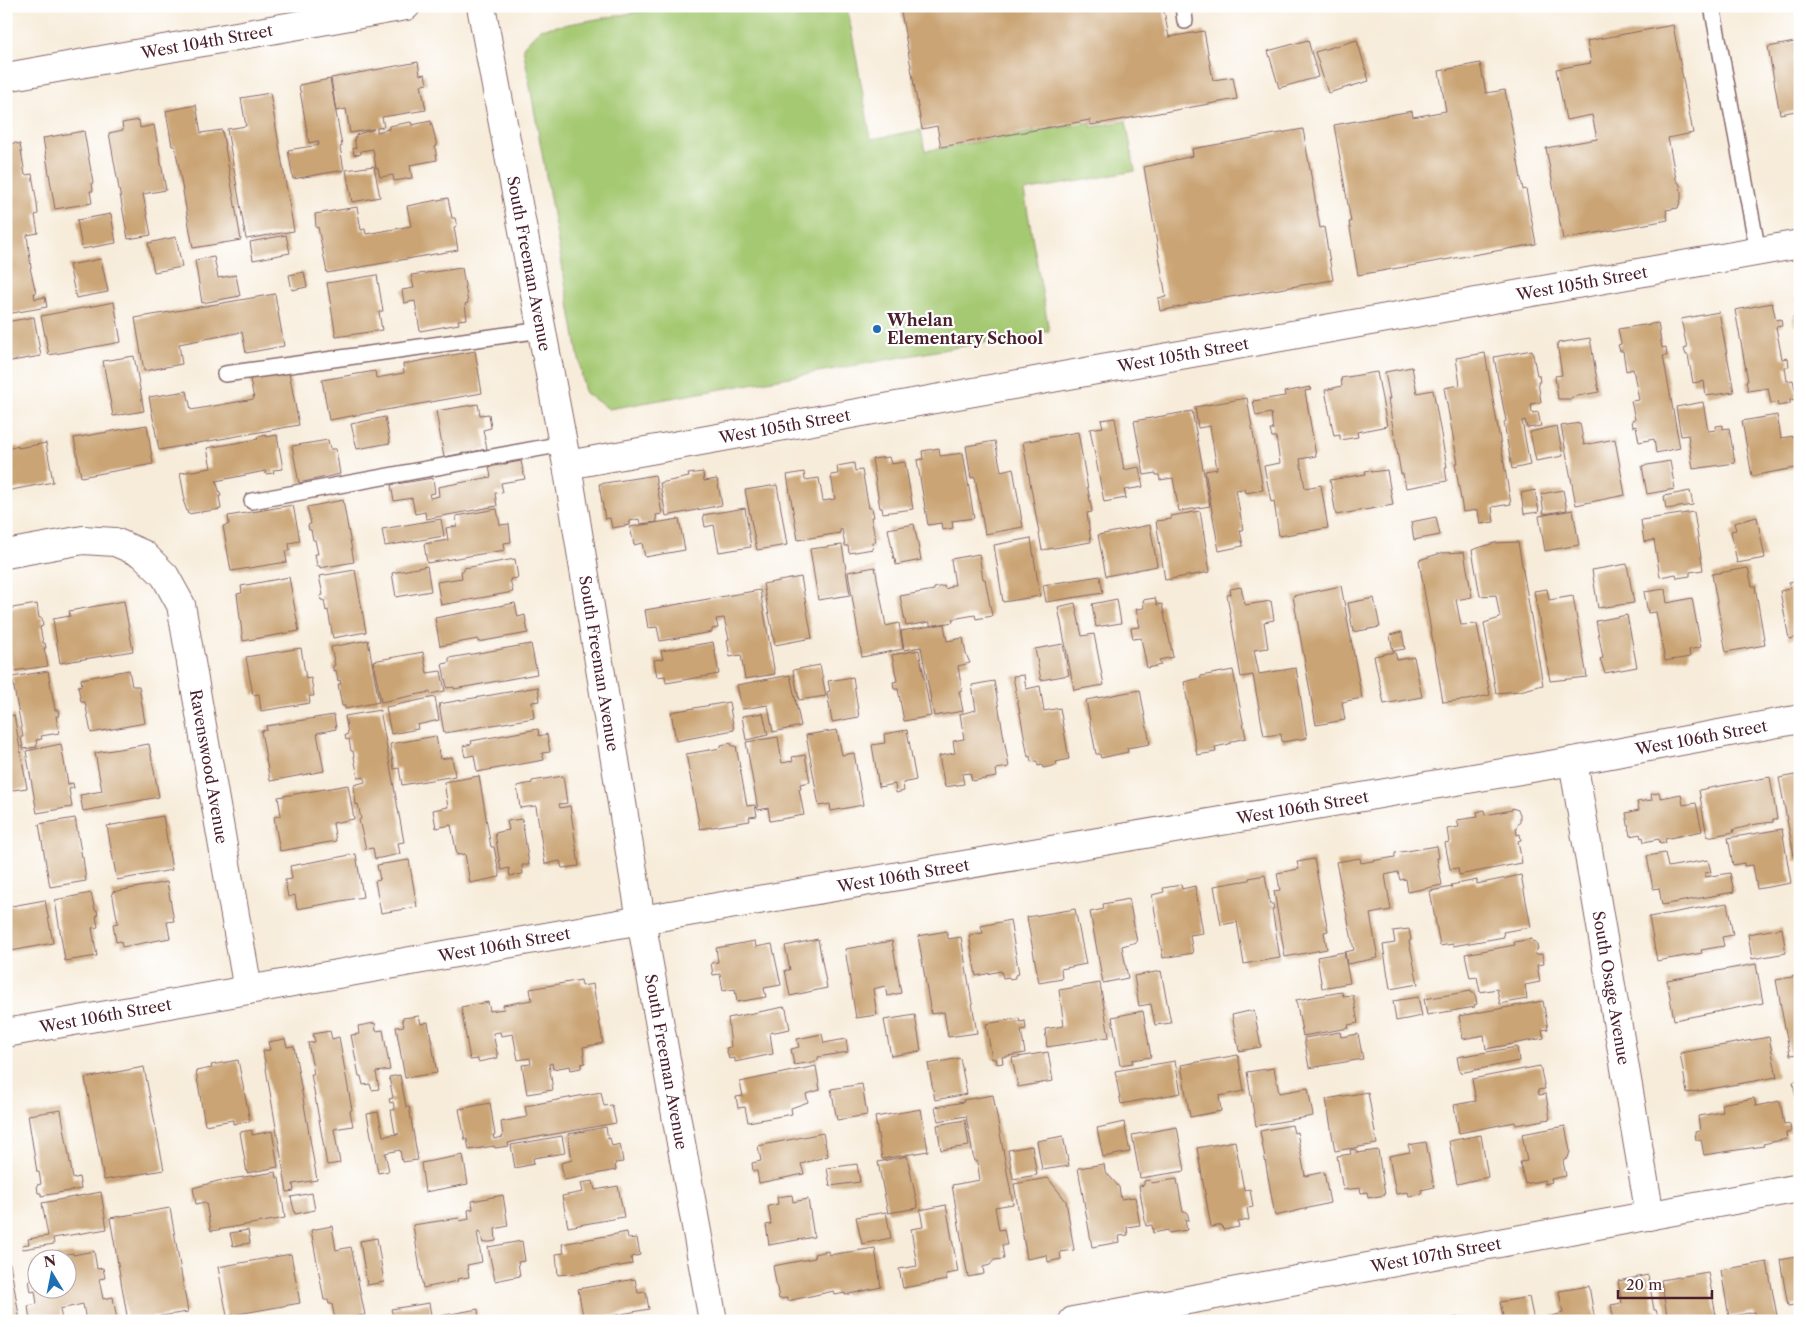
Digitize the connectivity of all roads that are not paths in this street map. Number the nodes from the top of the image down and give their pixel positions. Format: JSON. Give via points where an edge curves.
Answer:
{"nodes":[{"id":1,"x":406,"y":6,"type":"edge"},
{"id":2,"x":482,"y":6,"type":"edge"},
{"id":3,"x":1712,"y":6,"type":"edge"},
{"id":4,"x":6,"y":77,"type":"edge"},
{"id":5,"x":1800,"y":244,"type":"edge"},
{"id":6,"x":1758,"y":252,"type":"junction"},
{"id":7,"x":542,"y":330,"type":"junction"},
{"id":8,"x":225,"y":374,"type":"dead end"},
{"id":9,"x":565,"y":455,"type":"junction"},
{"id":10,"x":252,"y":501,"type":"dead end"},
{"id":11,"x":6,"y":554,"type":"edge"},
{"id":12,"x":1800,"y":719,"type":"edge"},
{"id":13,"x":1573,"y":761,"type":"junction"},
{"id":14,"x":641,"y":920,"type":"junction"},
{"id":15,"x":248,"y":990,"type":"junction"},
{"id":16,"x":6,"y":1033,"type":"edge"},
{"id":17,"x":1800,"y":1188,"type":"edge"},
{"id":18,"x":1650,"y":1216,"type":"junction"},
{"id":19,"x":713,"y":1321,"type":"edge"},
{"id":20,"x":1073,"y":1321,"type":"edge"}],
"edges":[{"from":1,"to":4,"type":"street","name":"West 104th Street"},
{"from":2,"to":7,"type":"street","name":"South Freeman Avenue"},
{"from":3,"to":6,"type":"lane"},
{"from":5,"to":6,"type":"street","name":"West 105th Street"},
{"from":6,"to":9,"type":"street","name":"West 105th Street"},
{"from":7,"to":8,"type":"lane"},
{"from":7,"to":9,"type":"street","name":"South Freeman Avenue"},
{"from":9,"to":10,"type":"lane"},
{"from":9,"to":14,"type":"street","name":"South Freeman Avenue"},
{"from":11,"to":15,"type":"street","name":"Ravenswood Avenue","via":[[83,540],[115,542],[143,554],[165,576],[181,604]]},
{"from":12,"to":13,"type":"street","name":"West 106th Street"},
{"from":13,"to":14,"type":"street","name":"West 106th Street"},
{"from":13,"to":18,"type":"street","name":"South Osage Avenue"},
{"from":14,"to":15,"type":"street","name":"West 106th Street"},
{"from":14,"to":19,"type":"street","name":"South Freeman Avenue"},
{"from":15,"to":16,"type":"street","name":"West 106th Street"},
{"from":17,"to":18,"type":"street","name":"West 107th Street"},
{"from":18,"to":20,"type":"street","name":"West 107th Street"}]}
